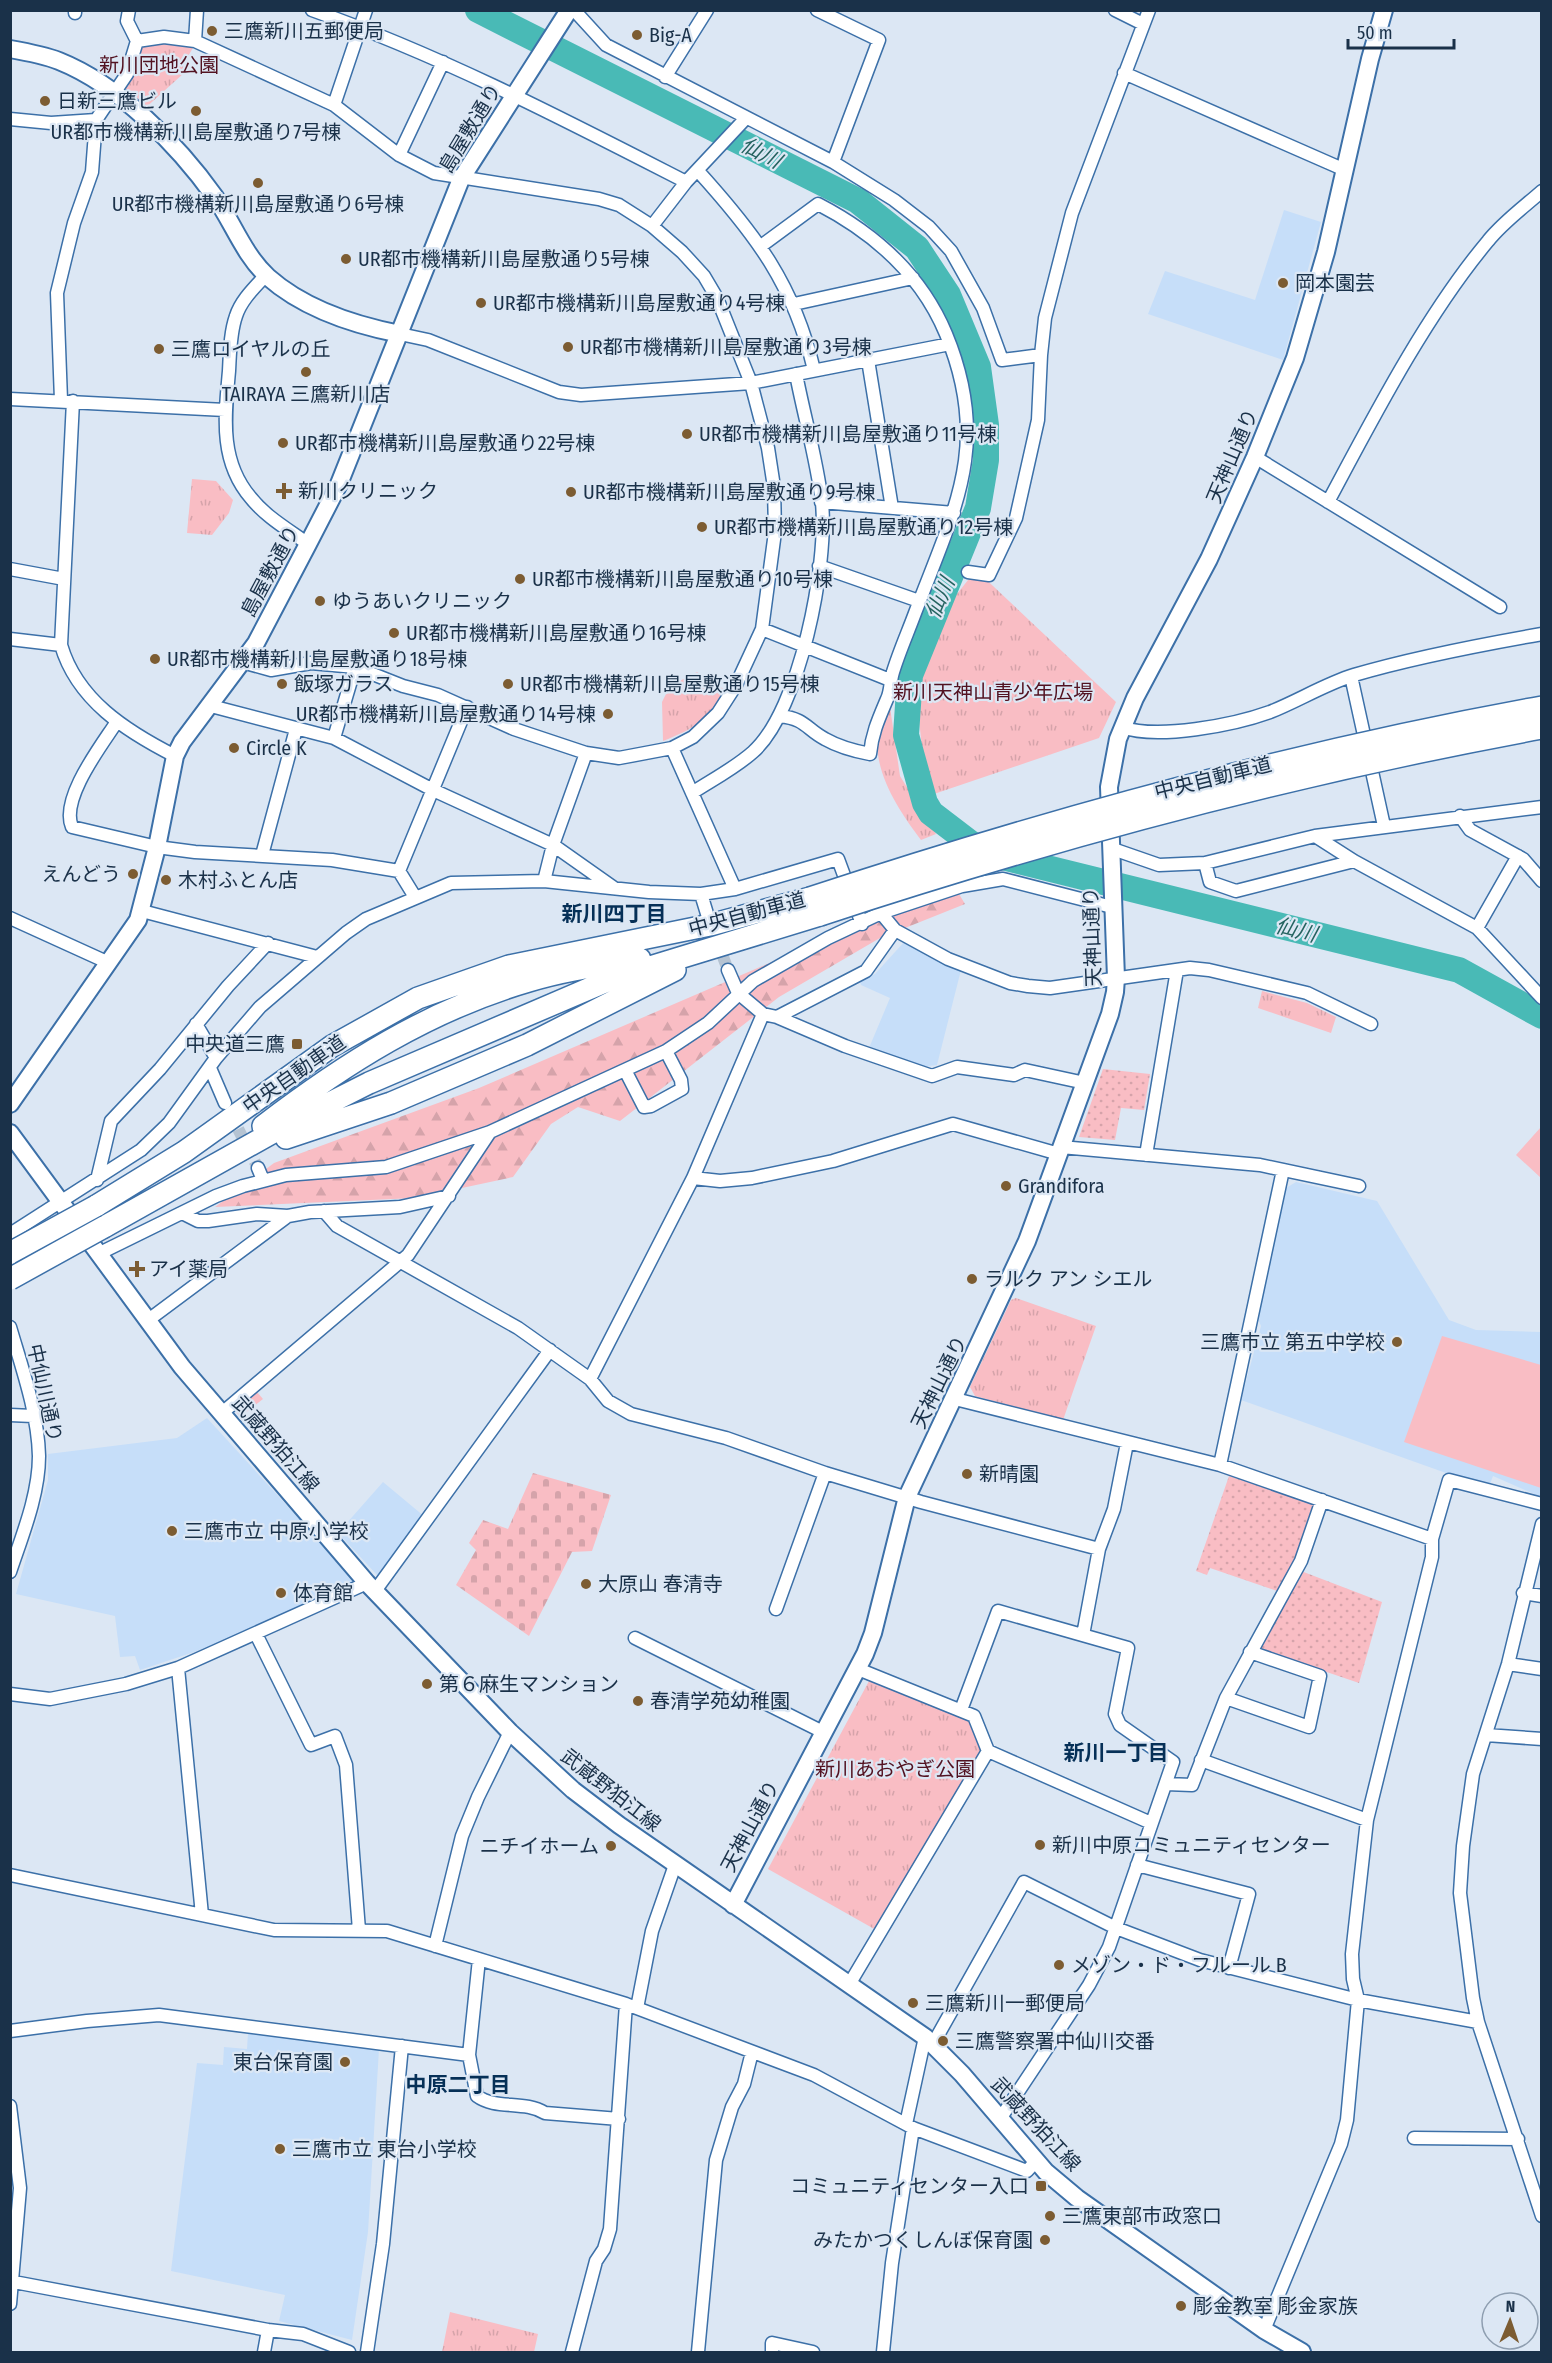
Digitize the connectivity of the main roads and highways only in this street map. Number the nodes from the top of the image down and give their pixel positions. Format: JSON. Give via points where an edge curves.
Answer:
{"nodes":[{"id":1,"x":1542,"y":707,"type":"edge"},
{"id":2,"x":1542,"y":728,"type":"edge"},
{"id":3,"x":815,"y":907,"type":"junction"},
{"id":4,"x":759,"y":935,"type":"junction"},
{"id":5,"x":203,"y":1171,"type":"junction"},
{"id":6,"x":10,"y":1253,"type":"edge"},
{"id":7,"x":10,"y":1279,"type":"edge"}],
"edges":[{"from":1,"to":3,"type":"highway","name":"中央自動車道","bridge":true,"via":[[1321,751],[1149,794],[1002,836]]},
{"from":2,"to":3,"type":"highway","name":"中央自動車道","bridge":true,"via":[[1241,792]]},
{"from":3,"to":4,"type":"highway","name":"中央自動車道"},
{"from":3,"to":6,"type":"highway","name":"中央自動車道","bridge":true,"via":[[509,966],[418,998],[332,1046],[184,1152]]},
{"from":4,"to":5,"type":"highway","via":[[672,971],[527,1045],[390,1103],[305,1130]]},
{"from":4,"to":5,"type":"highway","name":"中央自動車道","via":[[643,969],[565,998],[369,1083]]},
{"from":4,"to":5,"type":"highway","via":[[529,981],[416,1025],[318,1084]]},
{"from":5,"to":7,"type":"highway","name":"中央自動車道","bridge":true}]}
